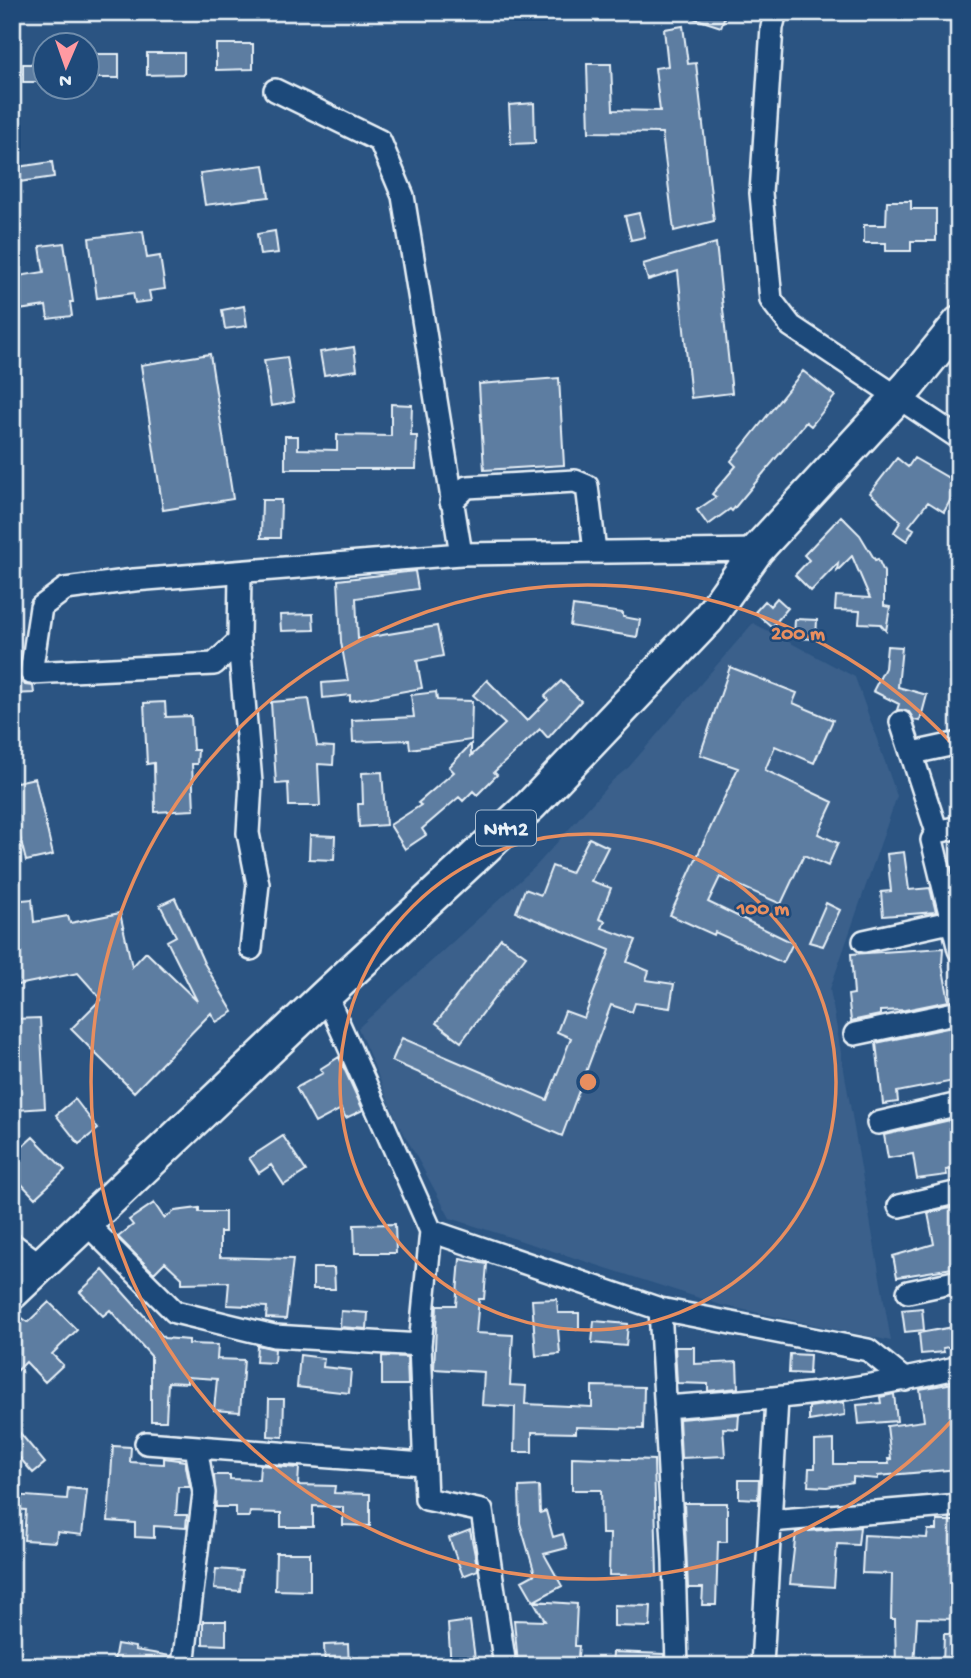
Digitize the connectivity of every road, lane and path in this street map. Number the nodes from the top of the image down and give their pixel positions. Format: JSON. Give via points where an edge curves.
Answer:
{"nodes":[{"id":1,"x":776,"y":12,"type":"edge"},
{"id":2,"x":275,"y":90,"type":"dead end"},
{"id":3,"x":959,"y":323,"type":"edge"},
{"id":4,"x":898,"y":397,"type":"junction"},
{"id":5,"x":959,"y":438,"type":"edge"},
{"id":6,"x":451,"y":502,"type":"junction"},
{"id":7,"x":757,"y":550,"type":"junction"},
{"id":8,"x":595,"y":551,"type":"junction"},
{"id":9,"x":461,"y":554,"type":"junction"},
{"id":10,"x":240,"y":573,"type":"junction"},
{"id":11,"x":240,"y":641,"type":"junction"},
{"id":12,"x":901,"y":722,"type":"dead end"},
{"id":13,"x":959,"y":743,"type":"edge"},
{"id":14,"x":913,"y":753,"type":"junction"},
{"id":15,"x":959,"y":827,"type":"edge"},
{"id":16,"x":937,"y":832,"type":"junction"},
{"id":17,"x":955,"y":921,"type":"edge"},
{"id":18,"x":864,"y":941,"type":"dead end"},
{"id":19,"x":251,"y":949,"type":"dead end"},
{"id":20,"x":959,"y":950,"type":"edge"},
{"id":21,"x":326,"y":995,"type":"junction"},
{"id":22,"x":959,"y":1012,"type":"edge"},
{"id":23,"x":855,"y":1034,"type":"dead end"},
{"id":24,"x":959,"y":1104,"type":"edge"},
{"id":25,"x":878,"y":1123,"type":"dead end"},
{"id":26,"x":959,"y":1192,"type":"edge"},
{"id":27,"x":899,"y":1206,"type":"dead end"},
{"id":28,"x":86,"y":1223,"type":"junction"},
{"id":29,"x":431,"y":1231,"type":"junction"},
{"id":30,"x":12,"y":1244,"type":"edge"},
{"id":31,"x":42,"y":1266,"type":"junction"},
{"id":32,"x":959,"y":1281,"type":"edge"},
{"id":33,"x":908,"y":1292,"type":"dead end"},
{"id":34,"x":12,"y":1293,"type":"edge"},
{"id":35,"x":660,"y":1310,"type":"junction"},
{"id":36,"x":420,"y":1345,"type":"junction"},
{"id":37,"x":959,"y":1367,"type":"edge"},
{"id":38,"x":905,"y":1380,"type":"junction"},
{"id":39,"x":777,"y":1399,"type":"junction"},
{"id":40,"x":665,"y":1406,"type":"junction"},
{"id":41,"x":146,"y":1443,"type":"dead end"},
{"id":42,"x":196,"y":1447,"type":"junction"},
{"id":43,"x":423,"y":1464,"type":"junction"},
{"id":44,"x":959,"y":1505,"type":"edge"},
{"id":45,"x":770,"y":1521,"type":"junction"},
{"id":46,"x":183,"y":1666,"type":"edge"},
{"id":47,"x":505,"y":1666,"type":"edge"},
{"id":48,"x":677,"y":1666,"type":"edge"},
{"id":49,"x":762,"y":1666,"type":"edge"}],
"edges":[{"from":1,"to":4,"type":"street","via":[[761,193],[771,300],[791,326]]},
{"from":2,"to":6,"type":"street","via":[[380,141],[403,196]]},
{"from":3,"to":4,"type":"highway","number":"NH12"},
{"from":4,"to":5,"type":"street"},
{"from":4,"to":7,"type":"highway","number":"NH12"},
{"from":6,"to":8,"type":"street","via":[[467,487],[575,481],[587,486]]},
{"from":6,"to":9,"type":"street"},
{"from":7,"to":8,"type":"street"},
{"from":7,"to":21,"type":"highway","number":"NH12","via":[[708,619],[531,805]]},
{"from":8,"to":9,"type":"street"},
{"from":9,"to":10,"type":"street"},
{"from":10,"to":11,"type":"street"},
{"from":10,"to":11,"type":"street","via":[[65,589],[41,607],[31,673],[214,664]]},
{"from":11,"to":19,"type":"street","via":[[251,783],[248,833],[258,884]]},
{"from":12,"to":14,"type":"street"},
{"from":13,"to":14,"type":"street"},
{"from":14,"to":16,"type":"street"},
{"from":15,"to":16,"type":"street"},
{"from":16,"to":17,"type":"street","via":[[932,840]]},
{"from":17,"to":18,"type":"street"},
{"from":17,"to":20,"type":"street"},
{"from":21,"to":28,"type":"highway","number":"NH12"},
{"from":21,"to":29,"type":"street"},
{"from":22,"to":23,"type":"street"},
{"from":24,"to":25,"type":"street"},
{"from":26,"to":27,"type":"street"},
{"from":28,"to":31,"type":"highway","number":"NH12"},
{"from":28,"to":36,"type":"street","via":[[175,1312],[274,1336]]},
{"from":29,"to":35,"type":"street"},
{"from":29,"to":36,"type":"street"},
{"from":30,"to":31,"type":"street"},
{"from":31,"to":34,"type":"highway","number":"NH12"},
{"from":32,"to":33,"type":"street"},
{"from":35,"to":38,"type":"street","via":[[868,1350]]},
{"from":35,"to":40,"type":"street"},
{"from":36,"to":43,"type":"street"},
{"from":37,"to":38,"type":"street"},
{"from":38,"to":39,"type":"street"},
{"from":39,"to":40,"type":"street"},
{"from":39,"to":45,"type":"street"},
{"from":40,"to":48,"type":"street"},
{"from":41,"to":42,"type":"street"},
{"from":42,"to":43,"type":"street"},
{"from":42,"to":46,"type":"street","via":[[204,1493]]},
{"from":43,"to":47,"type":"street","via":[[426,1499],[482,1511]]},
{"from":44,"to":45,"type":"street"},
{"from":45,"to":49,"type":"street"}]}
